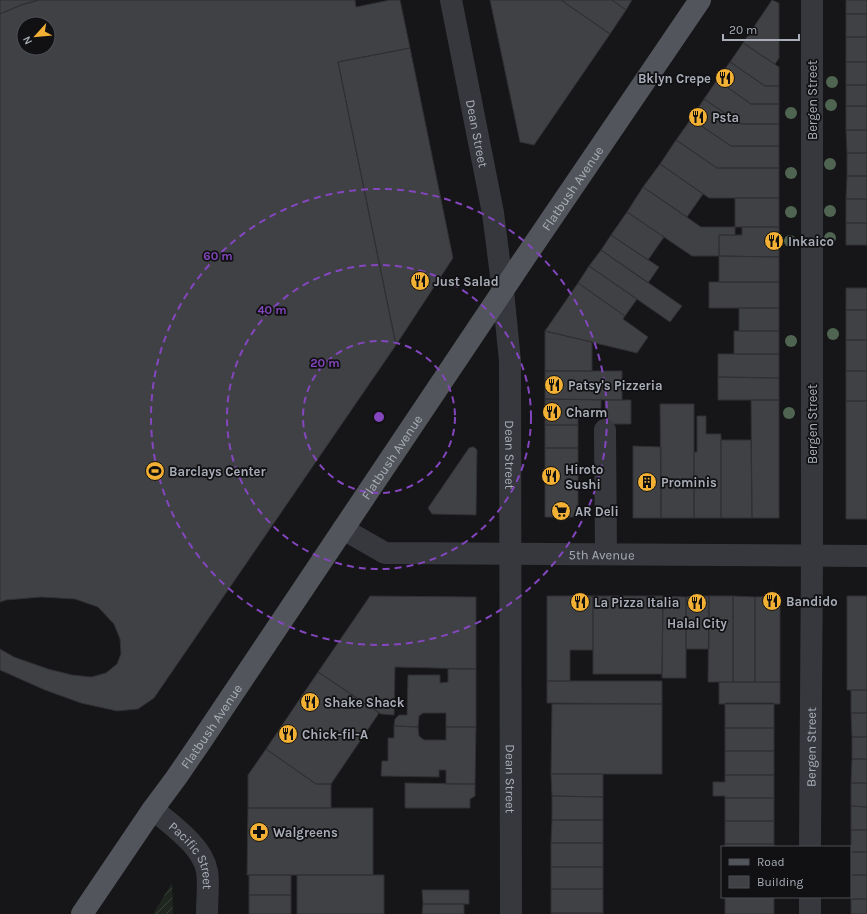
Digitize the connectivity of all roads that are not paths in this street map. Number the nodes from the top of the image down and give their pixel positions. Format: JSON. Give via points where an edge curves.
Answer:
{"nodes":[{"id":1,"x":451,"y":0,"type":"edge"},
{"id":2,"x":700,"y":0,"type":"edge"},
{"id":3,"x":812,"y":0,"type":"edge"},
{"id":4,"x":503,"y":291,"type":"junction"},
{"id":5,"x":605,"y":430,"type":"dead end"},
{"id":6,"x":343,"y":529,"type":"junction"},
{"id":7,"x":511,"y":554,"type":"junction"},
{"id":8,"x":606,"y":554,"type":"junction"},
{"id":9,"x":812,"y":556,"type":"junction"},
{"id":10,"x":867,"y":556,"type":"edge"},
{"id":11,"x":153,"y":809,"type":"junction"},
{"id":12,"x":810,"y":846,"type":"edge"},
{"id":13,"x":810,"y":898,"type":"edge"},
{"id":14,"x":82,"y":914,"type":"edge"},
{"id":15,"x":207,"y":914,"type":"edge"},
{"id":16,"x":511,"y":914,"type":"edge"},
{"id":17,"x":810,"y":914,"type":"edge"}],
"edges":[{"from":1,"to":4,"type":"street","name":"Dean Street","via":[[494,212]]},
{"from":2,"to":4,"type":"main road","name":"Flatbush Avenue"},
{"from":3,"to":9,"type":"street","name":"Bergen Street"},
{"from":4,"to":6,"type":"main road","name":"Flatbush Avenue"},
{"from":4,"to":7,"type":"street","name":"Dean Street","via":[[510,361]]},
{"from":5,"to":8,"type":"street"},
{"from":6,"to":7,"type":"street","name":"5th Avenue","via":[[385,552]]},
{"from":6,"to":11,"type":"main road","name":"Flatbush Avenue"},
{"from":7,"to":8,"type":"street","name":"5th Avenue"},
{"from":7,"to":16,"type":"street","name":"Dean Street"},
{"from":8,"to":9,"type":"street","name":"5th Avenue"},
{"from":9,"to":10,"type":"street","name":"5th Avenue"},
{"from":9,"to":12,"type":"street","name":"Bergen Street"},
{"from":11,"to":14,"type":"main road","name":"Flatbush Avenue"},
{"from":11,"to":15,"type":"street","name":"Pacific Street","via":[[199,852],[207,870]]},
{"from":13,"to":17,"type":"street"}]}
